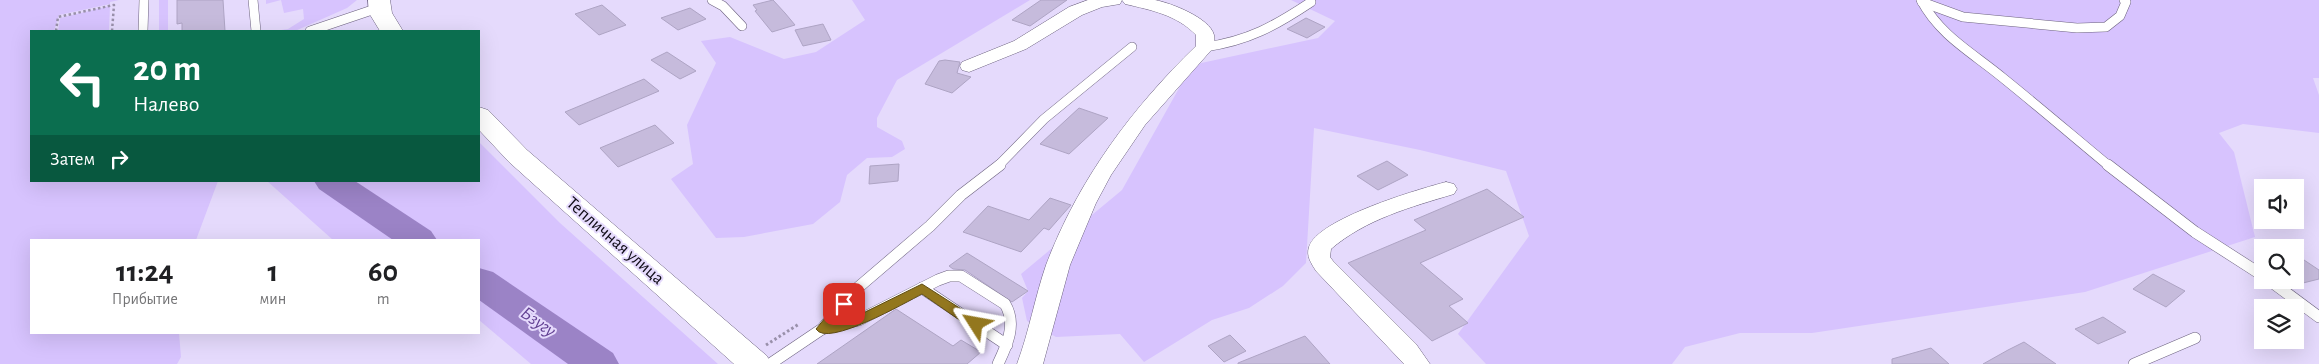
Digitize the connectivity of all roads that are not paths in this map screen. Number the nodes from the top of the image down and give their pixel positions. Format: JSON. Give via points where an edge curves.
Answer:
{"nodes":[{"id":1,"x":144,"y":0,"type":"edge"},
{"id":2,"x":253,"y":0,"type":"edge"},
{"id":3,"x":712,"y":0,"type":"edge"},
{"id":4,"x":1114,"y":0,"type":"edge"},
{"id":5,"x":1131,"y":0,"type":"edge"},
{"id":6,"x":2124,"y":0,"type":"edge"},
{"id":7,"x":1921,"y":1,"type":"edge"},
{"id":8,"x":1311,"y":2,"type":"dead end"},
{"id":9,"x":379,"y":4,"type":"edge"},
{"id":10,"x":1165,"y":5,"type":"edge"},
{"id":11,"x":742,"y":26,"type":"dead end"},
{"id":12,"x":143,"y":30,"type":"edge"},
{"id":13,"x":256,"y":30,"type":"edge"},
{"id":14,"x":313,"y":30,"type":"edge"},
{"id":15,"x":391,"y":30,"type":"edge"},
{"id":16,"x":1205,"y":46,"type":"junction"},
{"id":17,"x":1132,"y":47,"type":"dead end"},
{"id":18,"x":969,"y":66,"type":"dead end"},
{"id":19,"x":480,"y":116,"type":"edge"},
{"id":20,"x":1446,"y":189,"type":"dead end"},
{"id":21,"x":2254,"y":267,"type":"edge"},
{"id":22,"x":922,"y":288,"type":"junction"},
{"id":23,"x":2281,"y":289,"type":"edge"},
{"id":24,"x":2319,"y":317,"type":"edge"},
{"id":25,"x":822,"y":329,"type":"junction"},
{"id":26,"x":2195,"y":338,"type":"dead end"},
{"id":27,"x":1006,"y":345,"type":"junction"},
{"id":28,"x":755,"y":364,"type":"edge"},
{"id":29,"x":770,"y":364,"type":"edge"},
{"id":30,"x":998,"y":364,"type":"edge"},
{"id":31,"x":1030,"y":364,"type":"edge"},
{"id":32,"x":1417,"y":364,"type":"edge"},
{"id":33,"x":2134,"y":364,"type":"edge"}],
"edges":[{"from":1,"to":12,"type":"lane"},
{"from":2,"to":13,"type":"lane"},
{"from":3,"to":11,"type":"lane","via":[[723,6]]},
{"from":4,"to":18,"type":"street","via":[[1078,8],[1020,45]]},
{"from":5,"to":10,"type":"street"},
{"from":6,"to":7,"type":"lane","via":[[2120,16],[2106,27],[2077,28],[1963,17]]},
{"from":7,"to":21,"type":"lane","via":[[1928,16],[1950,39],[1992,69],[2145,195],[2188,227]]},
{"from":8,"to":16,"type":"lane","via":[[1256,36],[1231,44]]},
{"from":9,"to":14,"type":"lane"},
{"from":9,"to":15,"type":"street","via":[[383,21]]},
{"from":10,"to":16,"type":"street","via":[[1197,24],[1205,34]]},
{"from":16,"to":31,"type":"street","via":[[1150,102],[1103,167],[1058,265]]},
{"from":17,"to":25,"type":"lane","via":[[1044,119],[1007,159],[961,195],[854,291]]},
{"from":19,"to":28,"type":"street","name":"Тепличная улица","via":[[518,156]]},
{"from":20,"to":32,"type":"street","via":[[1376,212],[1320,246],[1319,257],[1324,266]]},
{"from":22,"to":25,"type":"lane","via":[[855,322]]},
{"from":22,"to":27,"type":"lane"},
{"from":22,"to":27,"type":"lane","via":[[948,276],[961,276],[1005,304],[1012,318]]},
{"from":23,"to":24,"type":"lane"},
{"from":25,"to":29,"type":"lane"},
{"from":26,"to":33,"type":"lane"},
{"from":27,"to":30,"type":"lane"}]}
